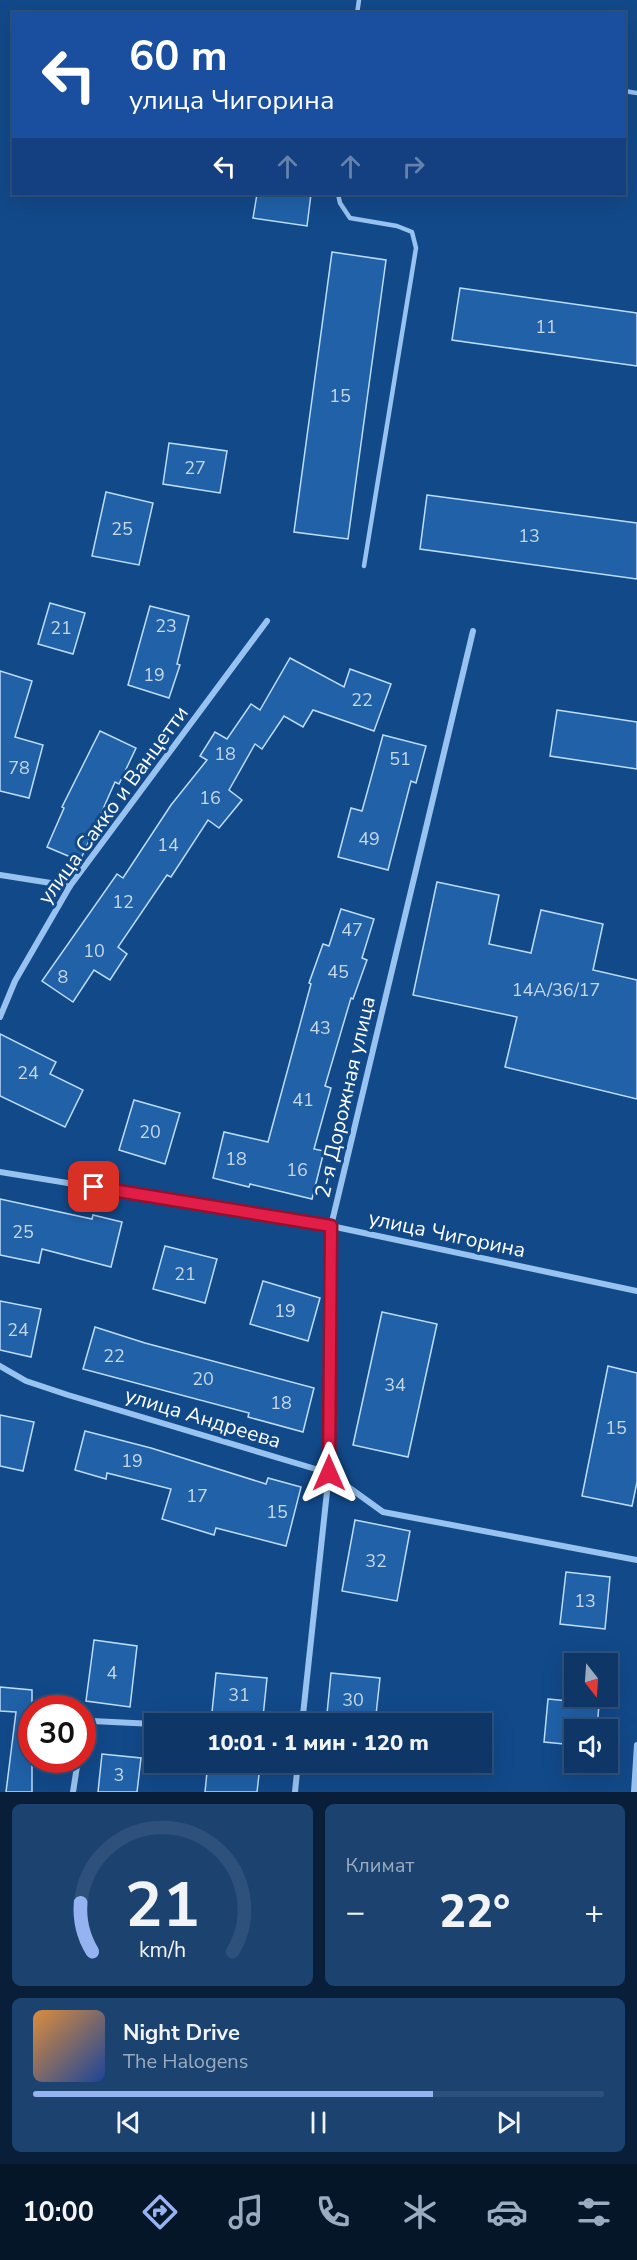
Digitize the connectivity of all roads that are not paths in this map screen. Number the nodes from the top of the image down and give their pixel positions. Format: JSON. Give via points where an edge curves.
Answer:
{"nodes":[{"id":1,"x":338,"y":195,"type":"edge"},
{"id":2,"x":364,"y":566,"type":"dead end"},
{"id":3,"x":267,"y":621,"type":"dead end"},
{"id":4,"x":474,"y":631,"type":"dead end"},
{"id":5,"x":0,"y":875,"type":"edge"},
{"id":6,"x":70,"y":886,"type":"junction"},
{"id":7,"x":0,"y":1017,"type":"edge"},
{"id":8,"x":0,"y":1172,"type":"edge"},
{"id":9,"x":331,"y":1226,"type":"junction"},
{"id":10,"x":637,"y":1291,"type":"edge"},
{"id":11,"x":0,"y":1366,"type":"edge"},
{"id":12,"x":329,"y":1473,"type":"junction"},
{"id":13,"x":637,"y":1560,"type":"edge"},
{"id":14,"x":303,"y":1713,"type":"edge"},
{"id":15,"x":96,"y":1720,"type":"edge"},
{"id":16,"x":144,"y":1723,"type":"edge"},
{"id":17,"x":637,"y":1745,"type":"edge"},
{"id":18,"x":76,"y":1773,"type":"edge"},
{"id":19,"x":297,"y":1773,"type":"edge"},
{"id":20,"x":73,"y":1792,"type":"edge"},
{"id":21,"x":295,"y":1792,"type":"edge"},
{"id":22,"x":634,"y":1792,"type":"edge"}],
"edges":[{"from":1,"to":2,"type":"lane","via":[[350,219],[412,232],[416,248]]},
{"from":3,"to":6,"type":"street","name":"улица Сакко и Ванцетти"},
{"from":4,"to":9,"type":"street","name":"2-я Дорожная улица"},
{"from":5,"to":6,"type":"street"},
{"from":6,"to":7,"type":"street","name":"улица Сакко и Ванцетти","via":[[15,981]]},
{"from":8,"to":9,"type":"street","name":"улица Чигорина"},
{"from":9,"to":10,"type":"street","name":"улица Чигорина"},
{"from":9,"to":12,"type":"street","name":"2-я Дорожная улица"},
{"from":11,"to":12,"type":"street","name":"улица Андреева","via":[[26,1381],[68,1395]]},
{"from":12,"to":13,"type":"street","name":"улица Андреева","via":[[383,1512]]},
{"from":12,"to":14,"type":"street","name":"2-я Дорожная улица"},
{"from":15,"to":16,"type":"street"},
{"from":17,"to":22,"type":"street"},
{"from":18,"to":20,"type":"street"},
{"from":19,"to":21,"type":"street"}]}
